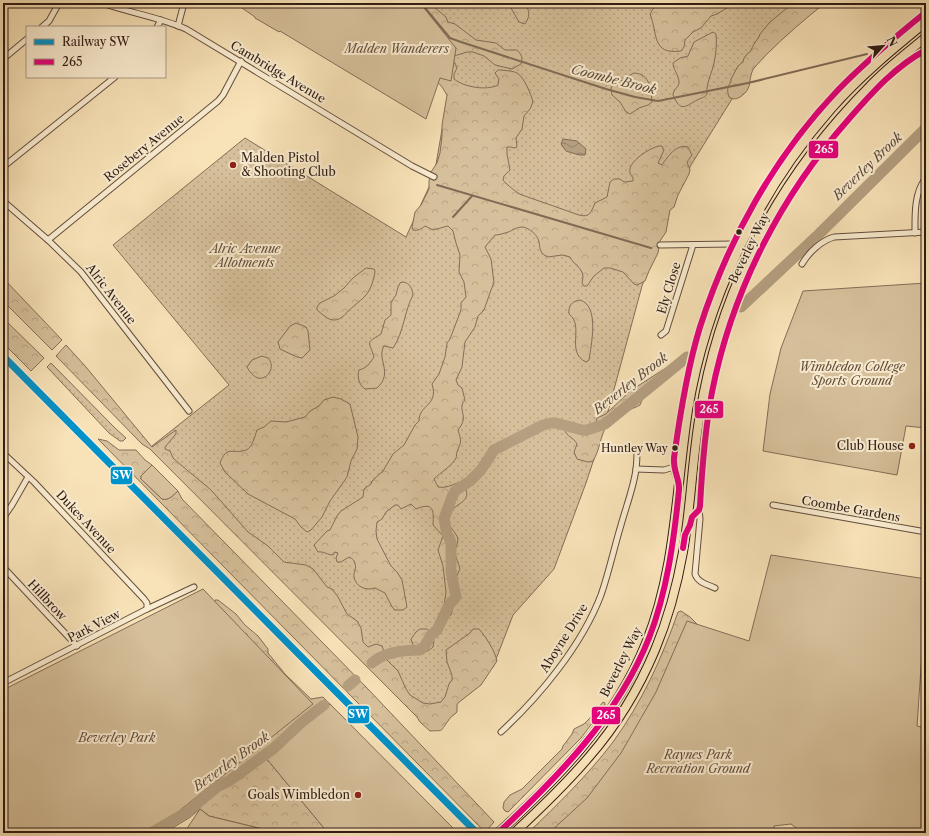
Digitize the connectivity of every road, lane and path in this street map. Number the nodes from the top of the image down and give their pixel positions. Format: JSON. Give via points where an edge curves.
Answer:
{"nodes":[{"id":1,"x":59,"y":3,"type":"edge"},
{"id":2,"x":102,"y":3,"type":"edge"},
{"id":3,"x":184,"y":3,"type":"edge"},
{"id":4,"x":926,"y":12,"type":"edge"},
{"id":5,"x":161,"y":20,"type":"junction"},
{"id":6,"x":926,"y":22,"type":"edge"},
{"id":7,"x":43,"y":26,"type":"edge"},
{"id":8,"x":158,"y":26,"type":"edge"},
{"id":9,"x":178,"y":26,"type":"junction"},
{"id":10,"x":926,"y":37,"type":"edge"},
{"id":11,"x":26,"y":40,"type":"edge"},
{"id":12,"x":926,"y":42,"type":"edge"},
{"id":13,"x":926,"y":50,"type":"edge"},
{"id":14,"x":904,"y":55,"type":"junction"},
{"id":15,"x":3,"y":59,"type":"edge"},
{"id":16,"x":241,"y":62,"type":"junction"},
{"id":17,"x":114,"y":78,"type":"edge"},
{"id":18,"x":3,"y":167,"type":"edge"},
{"id":19,"x":434,"y":177,"type":"dead end"},
{"id":20,"x":925,"y":179,"type":"edge"},
{"id":21,"x":3,"y":201,"type":"edge"},
{"id":22,"x":926,"y":232,"type":"edge"},
{"id":23,"x":915,"y":233,"type":"junction"},
{"id":24,"x":48,"y":240,"type":"junction"},
{"id":25,"x":733,"y":244,"type":"junction"},
{"id":26,"x":660,"y":245,"type":"dead end"},
{"id":27,"x":693,"y":245,"type":"junction"},
{"id":28,"x":802,"y":264,"type":"dead end"},
{"id":29,"x":661,"y":335,"type":"dead end"},
{"id":30,"x":189,"y":411,"type":"dead end"},
{"id":31,"x":637,"y":448,"type":"dead end"},
{"id":32,"x":3,"y":453,"type":"edge"},
{"id":33,"x":674,"y":467,"type":"junction"},
{"id":34,"x":636,"y":469,"type":"junction"},
{"id":35,"x":28,"y":477,"type":"junction"},
{"id":36,"x":679,"y":484,"type":"junction"},
{"id":37,"x":773,"y":505,"type":"dead end"},
{"id":38,"x":699,"y":510,"type":"junction"},
{"id":39,"x":3,"y":518,"type":"edge"},
{"id":40,"x":926,"y":532,"type":"edge"},
{"id":41,"x":685,"y":535,"type":"junction"},
{"id":42,"x":3,"y":567,"type":"edge"},
{"id":43,"x":194,"y":587,"type":"dead end"},
{"id":44,"x":715,"y":588,"type":"dead end"},
{"id":45,"x":147,"y":609,"type":"junction"},
{"id":46,"x":77,"y":646,"type":"junction"},
{"id":47,"x":3,"y":683,"type":"edge"},
{"id":48,"x":501,"y":732,"type":"dead end"},
{"id":49,"x":498,"y":833,"type":"edge"},
{"id":50,"x":514,"y":833,"type":"edge"}],
"edges":[{"from":1,"to":7,"type":"street"},
{"from":2,"to":5,"type":"street","name":"Cambridge Avenue"},
{"from":3,"to":9,"type":"street"},
{"from":4,"to":25,"type":"street","name":"Beverley Way","via":[[853,75],[811,121],[772,175]]},
{"from":5,"to":8,"type":"street"},
{"from":5,"to":9,"type":"street","name":"Cambridge Avenue"},
{"from":6,"to":36,"type":"highway","name":"Beverley Way","via":[[864,75],[830,110],[790,161],[752,225],[730,268],[703,344],[693,382]]},
{"from":9,"to":16,"type":"street","name":"Cambridge Avenue"},
{"from":10,"to":14,"type":"highway","name":"Beverley Way"},
{"from":11,"to":15,"type":"street"},
{"from":12,"to":14,"type":"highway"},
{"from":13,"to":38,"type":"street","name":"Beverley Way","via":[[907,61],[889,77],[835,133],[791,194],[762,244],[742,287],[716,370],[704,442]]},
{"from":14,"to":41,"type":"highway","name":"Beverley Way","via":[[861,95],[819,142],[780,198],[742,267],[723,317],[705,384]]},
{"from":16,"to":19,"type":"street","name":"Cambridge Avenue"},
{"from":16,"to":24,"type":"street","name":"Rosebery Avenue","via":[[218,101]]},
{"from":17,"to":18,"type":"street"},
{"from":20,"to":23,"type":"street","via":[[918,190]]},
{"from":21,"to":24,"type":"street","name":"Alric Avenue"},
{"from":22,"to":23,"type":"street"},
{"from":23,"to":28,"type":"street","via":[[834,237],[825,240]]},
{"from":24,"to":30,"type":"street","name":"Alric Avenue","via":[[81,272]]},
{"from":25,"to":27,"type":"street"},
{"from":25,"to":33,"type":"street","name":"Beverley Way","via":[[698,334],[684,394]]},
{"from":26,"to":27,"type":"street"},
{"from":27,"to":29,"type":"street","name":"Ely Close","via":[[666,331]]},
{"from":31,"to":34,"type":"street","name":"Aboyne Drive"},
{"from":32,"to":35,"type":"street","name":"Dukes Avenue"},
{"from":33,"to":34,"type":"street","via":[[664,470]]},
{"from":33,"to":36,"type":"street","name":"Beverley Way"},
{"from":34,"to":48,"type":"street","name":"Aboyne Drive","via":[[610,566],[593,614],[552,677]]},
{"from":35,"to":39,"type":"street"},
{"from":35,"to":45,"type":"street","name":"Dukes Avenue","via":[[144,599]]},
{"from":36,"to":49,"type":"highway","name":"Beverley Way","via":[[660,604],[638,662],[620,695],[580,750],[554,780]]},
{"from":37,"to":40,"type":"street","name":"Coombe Gardens"},
{"from":38,"to":41,"type":"street","name":"Beverley Way","via":[[692,517]]},
{"from":38,"to":44,"type":"street","name":"Beverley Way","via":[[696,579]]},
{"from":41,"to":50,"type":"highway","name":"Beverley Way","via":[[670,608],[637,687],[589,757]]},
{"from":42,"to":46,"type":"street","name":"Hillbrow"},
{"from":43,"to":45,"type":"street","name":"Park View"},
{"from":45,"to":46,"type":"street","name":"Park View"},
{"from":46,"to":47,"type":"street","name":"Park View"}]}
